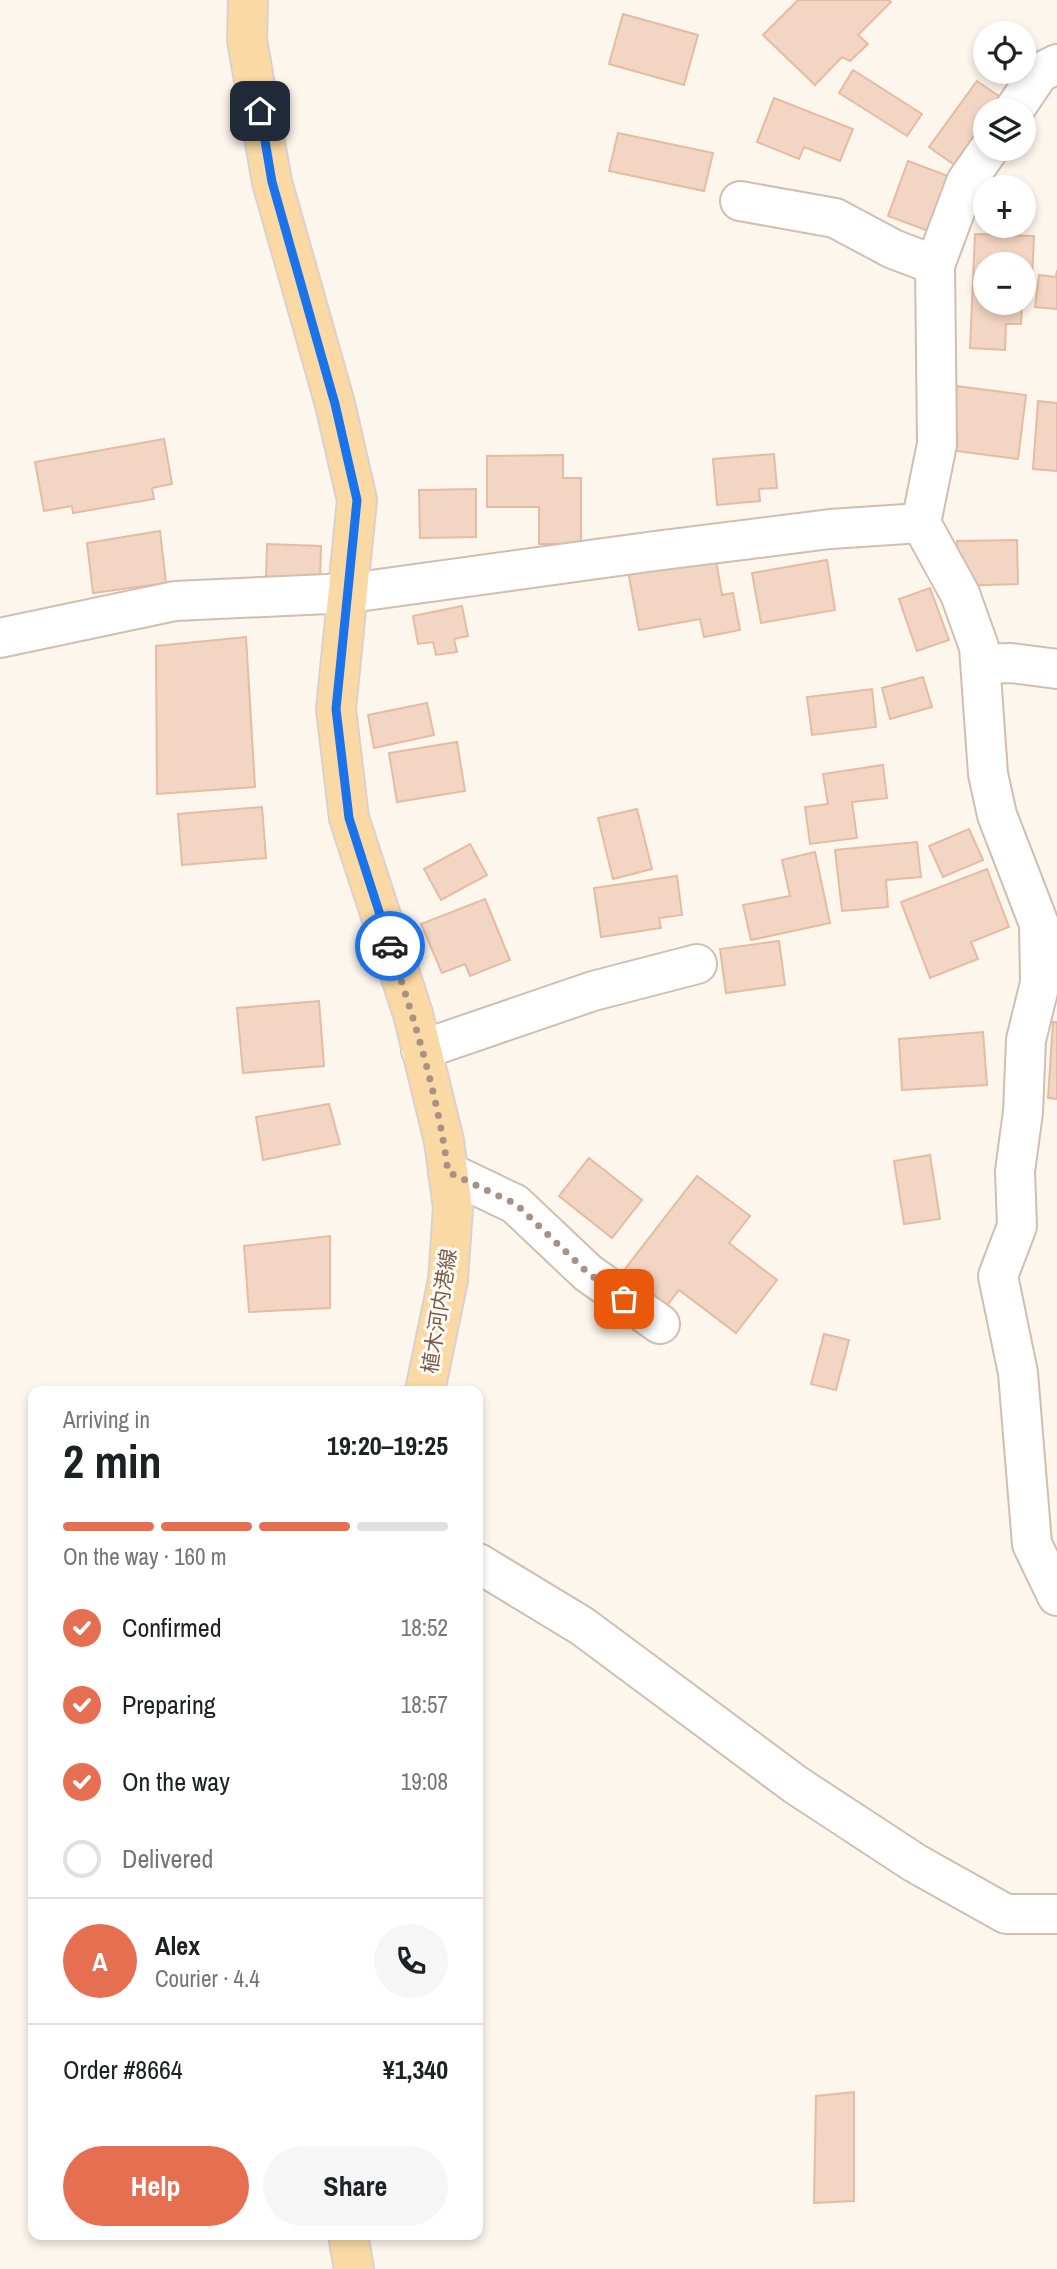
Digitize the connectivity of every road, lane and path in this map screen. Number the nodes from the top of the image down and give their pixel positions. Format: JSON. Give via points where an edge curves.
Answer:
{"nodes":[{"id":1,"x":248,"y":0,"type":"edge"},
{"id":2,"x":1057,"y":64,"type":"edge"},
{"id":3,"x":1022,"y":98,"type":"edge"},
{"id":4,"x":981,"y":161,"type":"edge"},
{"id":5,"x":740,"y":201,"type":"dead end"},
{"id":6,"x":936,"y":265,"type":"junction"},
{"id":7,"x":921,"y":523,"type":"junction"},
{"id":8,"x":350,"y":593,"type":"junction"},
{"id":9,"x":0,"y":638,"type":"edge"},
{"id":10,"x":981,"y":664,"type":"junction"},
{"id":11,"x":1057,"y":668,"type":"edge"},
{"id":12,"x":697,"y":964,"type":"dead end"},
{"id":13,"x":422,"y":1049,"type":"junction"},
{"id":14,"x":448,"y":1172,"type":"junction"},
{"id":15,"x":660,"y":1324,"type":"dead end"},
{"id":16,"x":426,"y":1386,"type":"edge"},
{"id":17,"x":483,"y":1566,"type":"edge"},
{"id":18,"x":1057,"y":1595,"type":"edge"},
{"id":19,"x":1057,"y":1914,"type":"edge"},
{"id":20,"x":349,"y":2240,"type":"edge"},
{"id":21,"x":354,"y":2269,"type":"edge"}],
"edges":[{"from":1,"to":8,"type":"main road","name":"植木河内港線","via":[[247,40],[272,182],[335,404],[357,500]]},
{"from":2,"to":3,"type":"street","via":[[1039,74]]},
{"from":4,"to":6,"type":"street","via":[[966,182]]},
{"from":5,"to":6,"type":"street","via":[[835,218],[893,249]]},
{"from":6,"to":7,"type":"street","via":[[937,444]]},
{"from":7,"to":8,"type":"street","via":[[830,529]]},
{"from":7,"to":10,"type":"street","via":[[960,594]]},
{"from":8,"to":9,"type":"street","via":[[174,601]]},
{"from":8,"to":13,"type":"main road","name":"植木河内港線","via":[[336,709],[349,818]]},
{"from":10,"to":11,"type":"street"},
{"from":10,"to":18,"type":"street","via":[[992,794],[1039,923],[1040,983],[1026,1040],[1015,1171],[1017,1226],[998,1276],[1018,1373],[1031,1544]]},
{"from":12,"to":13,"type":"street","via":[[593,991]]},
{"from":13,"to":14,"type":"main road","name":"植木河内港線"},
{"from":14,"to":15,"type":"street","via":[[516,1204],[588,1273]]},
{"from":14,"to":16,"type":"main road","name":"植木河内港線","via":[[453,1208],[448,1280]]},
{"from":17,"to":19,"type":"street","via":[[582,1626],[796,1785],[915,1863],[1006,1914]]},
{"from":20,"to":21,"type":"main road"}]}
